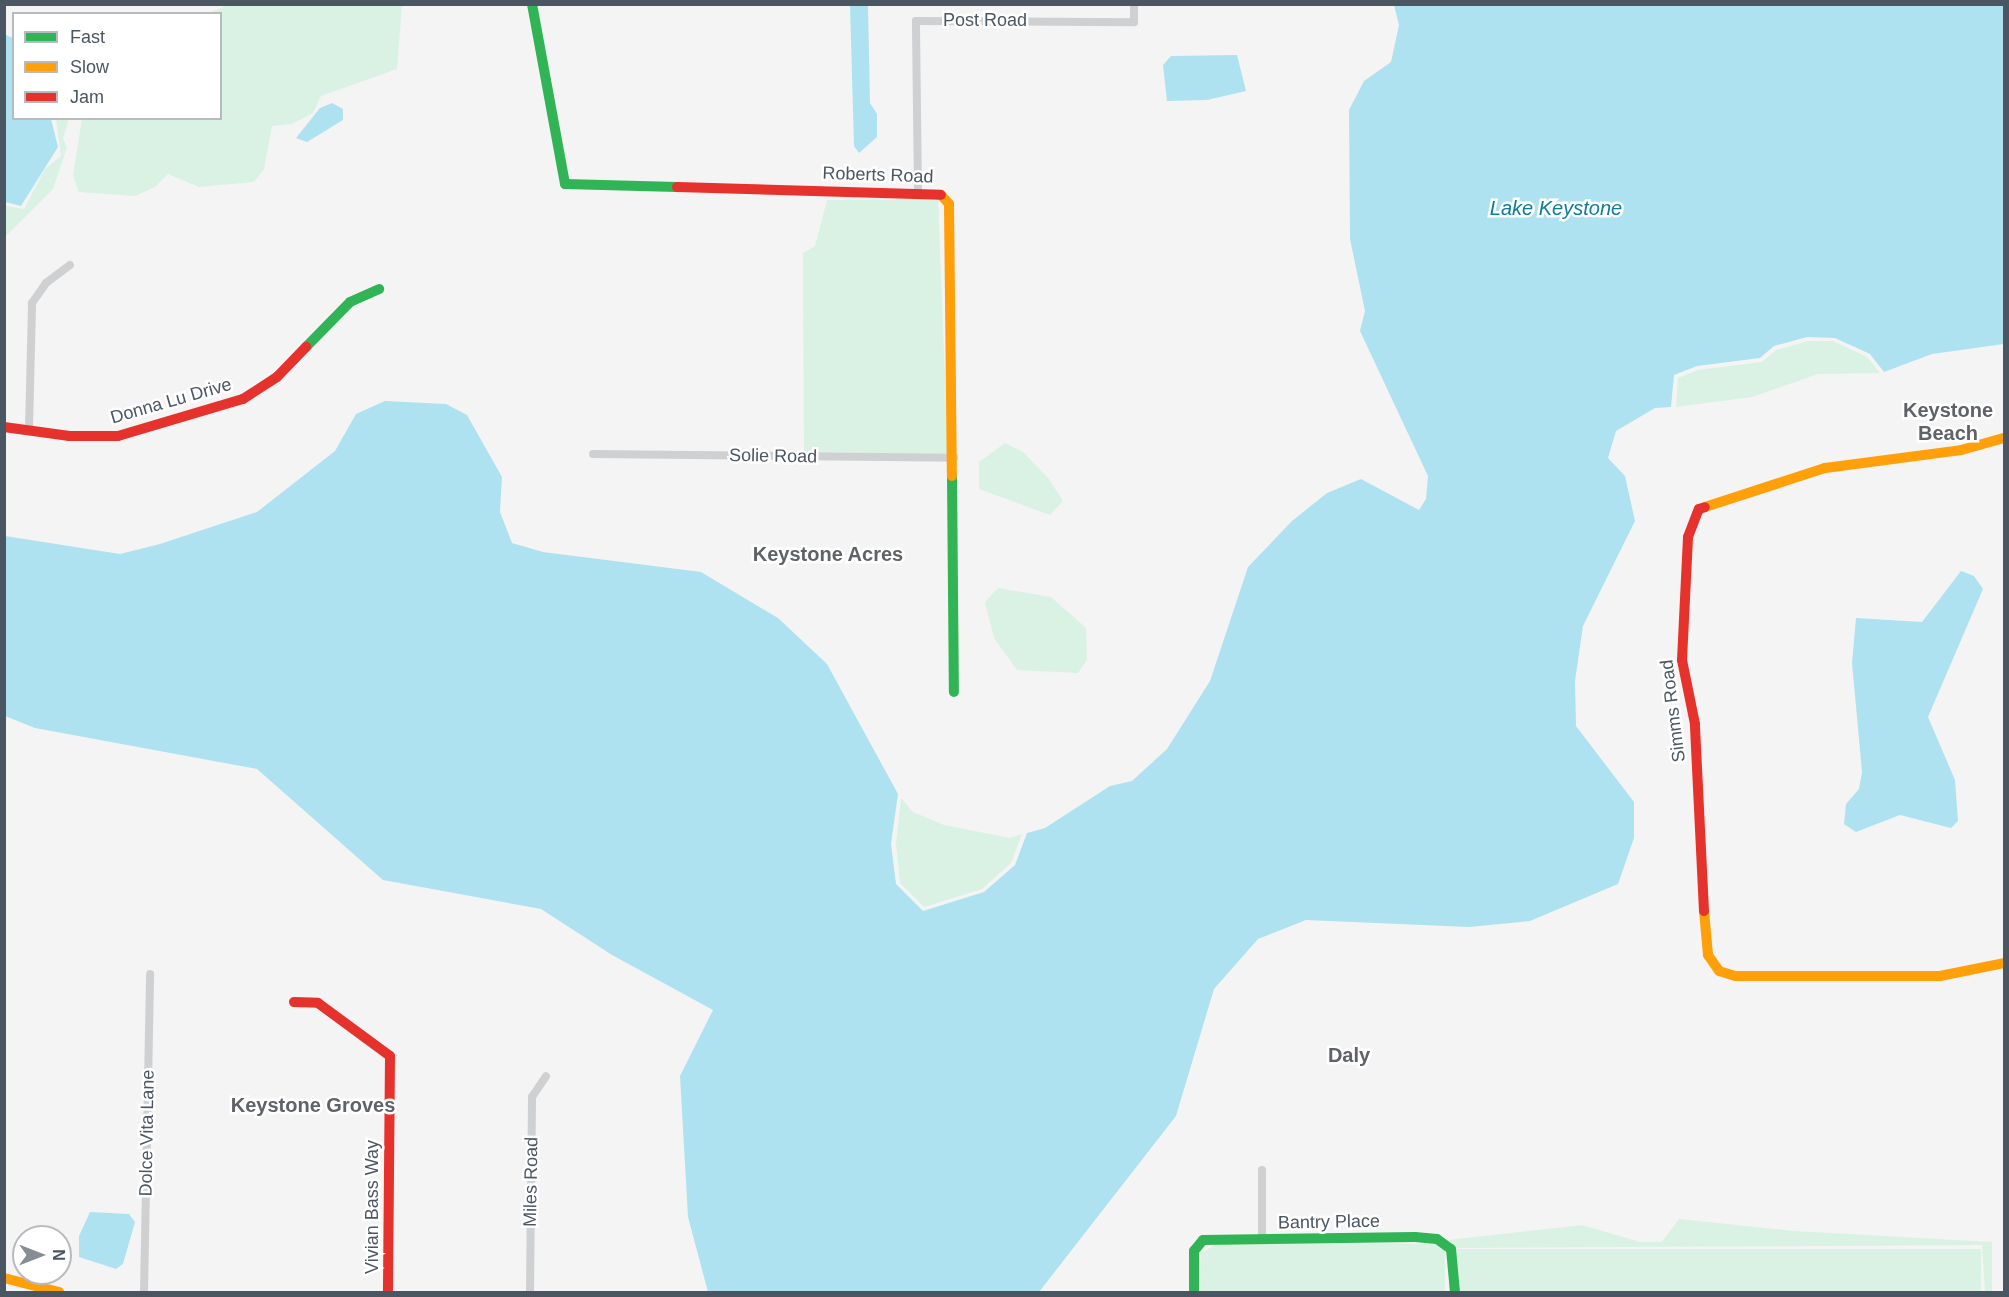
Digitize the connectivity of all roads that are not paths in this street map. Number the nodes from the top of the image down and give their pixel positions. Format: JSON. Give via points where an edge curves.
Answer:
{"nodes":[{"id":1,"x":532,"y":4,"type":"edge"},
{"id":2,"x":1134,"y":4,"type":"edge"},
{"id":3,"x":918,"y":191,"type":"junction"},
{"id":4,"x":70,"y":265,"type":"dead end"},
{"id":5,"x":379,"y":289,"type":"dead end"},
{"id":6,"x":4,"y":427,"type":"edge"},
{"id":7,"x":29,"y":428,"type":"junction"},
{"id":8,"x":2004,"y":438,"type":"edge"},
{"id":9,"x":593,"y":454,"type":"dead end"},
{"id":10,"x":954,"y":459,"type":"junction"},
{"id":11,"x":954,"y":693,"type":"dead end"},
{"id":12,"x":2004,"y":963,"type":"edge"},
{"id":13,"x":150,"y":974,"type":"dead end"},
{"id":14,"x":294,"y":1002,"type":"dead end"},
{"id":15,"x":546,"y":1076,"type":"dead end"},
{"id":16,"x":1262,"y":1170,"type":"dead end"},
{"id":17,"x":1262,"y":1240,"type":"junction"},
{"id":18,"x":4,"y":1278,"type":"edge"},
{"id":19,"x":59,"y":1293,"type":"edge"},
{"id":20,"x":144,"y":1293,"type":"edge"},
{"id":21,"x":388,"y":1293,"type":"edge"},
{"id":22,"x":530,"y":1293,"type":"edge"},
{"id":23,"x":1194,"y":1293,"type":"edge"},
{"id":24,"x":1455,"y":1293,"type":"edge"}],
"edges":[{"from":1,"to":3,"type":"street","name":"Roberts Road","via":[[565,184]]},
{"from":2,"to":3,"type":"street","name":"Post Road","via":[[1134,22],[916,21]]},
{"from":3,"to":10,"type":"street","name":"Roberts Road","via":[[938,191],[949,204]]},
{"from":4,"to":7,"type":"street","via":[[46,283],[32,303]]},
{"from":5,"to":7,"type":"street","name":"Donna Lu Drive","via":[[350,302],[277,377],[243,399],[118,436],[69,436]]},
{"from":6,"to":7,"type":"street","name":"Donna Lu Drive"},
{"from":8,"to":12,"type":"street","name":"Simms Road","via":[[1961,450],[1825,468],[1699,509],[1688,537],[1682,660],[1695,724],[1699,860],[1708,955],[1719,971],[1746,976],[1940,976]]},
{"from":9,"to":10,"type":"street","name":"Solie Road"},
{"from":10,"to":11,"type":"street","name":"Roberts Road"},
{"from":13,"to":20,"type":"street","name":"Dolce Vita Lane"},
{"from":14,"to":21,"type":"street","name":"Vivian Bass Way","via":[[318,1003],[390,1056]]},
{"from":15,"to":22,"type":"street","name":"Miles Road","via":[[532,1097]]},
{"from":16,"to":17,"type":"street"},
{"from":17,"to":23,"type":"street","name":"Bantry Place","via":[[1196,1243]]},
{"from":17,"to":24,"type":"street","name":"Bantry Place","via":[[1431,1237],[1443,1242],[1454,1256]]},
{"from":18,"to":19,"type":"street"}]}
